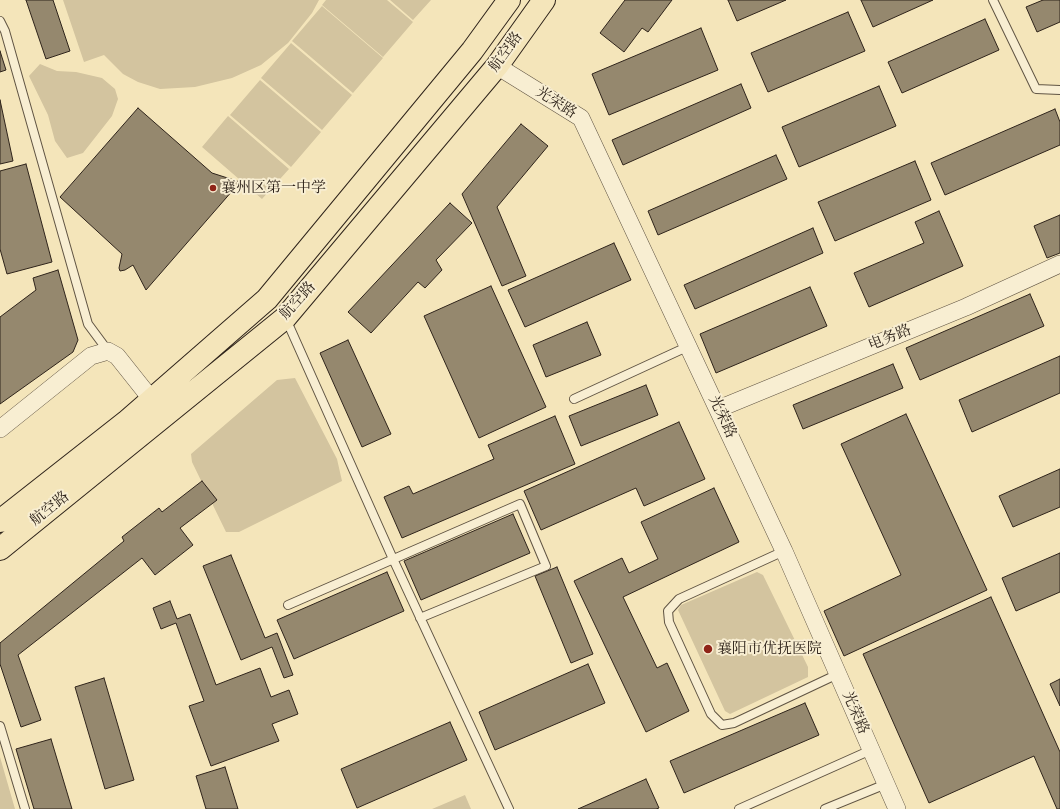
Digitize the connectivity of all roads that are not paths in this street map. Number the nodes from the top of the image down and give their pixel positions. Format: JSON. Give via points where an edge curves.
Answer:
{"nodes":[{"id":1,"x":510,"y":0,"type":"edge"},
{"id":2,"x":544,"y":0,"type":"edge"},
{"id":3,"x":993,"y":0,"type":"edge"},
{"id":4,"x":0,"y":21,"type":"edge"},
{"id":5,"x":497,"y":66,"type":"junction"},
{"id":6,"x":1060,"y":90,"type":"edge"},
{"id":7,"x":1060,"y":264,"type":"edge"},
{"id":8,"x":285,"y":318,"type":"junction"},
{"id":9,"x":689,"y":346,"type":"junction"},
{"id":10,"x":108,"y":350,"type":"junction"},
{"id":11,"x":574,"y":399,"type":"dead end"},
{"id":12,"x":152,"y":400,"type":"junction"},
{"id":13,"x":718,"y":409,"type":"junction"},
{"id":14,"x":0,"y":429,"type":"edge"},
{"id":15,"x":1,"y":518,"type":"edge"},
{"id":16,"x":0,"y":549,"type":"edge"},
{"id":17,"x":784,"y":551,"type":"junction"},
{"id":18,"x":393,"y":559,"type":"junction"},
{"id":19,"x":288,"y":605,"type":"dead end"},
{"id":20,"x":420,"y":618,"type":"junction"},
{"id":21,"x":838,"y":674,"type":"junction"},
{"id":22,"x":0,"y":726,"type":"edge"},
{"id":23,"x":871,"y":750,"type":"junction"},
{"id":24,"x":886,"y":784,"type":"junction"},
{"id":25,"x":25,"y":809,"type":"edge"},
{"id":26,"x":509,"y":809,"type":"edge"},
{"id":27,"x":739,"y":809,"type":"edge"},
{"id":28,"x":825,"y":809,"type":"edge"},
{"id":29,"x":896,"y":809,"type":"edge"}],
"edges":[{"from":1,"to":12,"type":"main road","name":"航空路","via":[[472,51],[267,299]]},
{"from":2,"to":5,"type":"main road","name":"航空路"},
{"from":3,"to":6,"type":"lane","via":[[1036,89]]},
{"from":4,"to":10,"type":"lane","via":[[5,31],[88,324]]},
{"from":5,"to":8,"type":"main road","name":"航空路"},
{"from":5,"to":9,"type":"street","name":"光荣路","via":[[581,118]]},
{"from":7,"to":13,"type":"street","name":"电务路","via":[[966,307]]},
{"from":8,"to":16,"type":"main road","name":"航空路"},
{"from":8,"to":18,"type":"lane"},
{"from":9,"to":11,"type":"lane"},
{"from":9,"to":13,"type":"street","name":"光荣路"},
{"from":10,"to":12,"type":"street","via":[[117,356]]},
{"from":10,"to":14,"type":"street","via":[[91,356]]},
{"from":12,"to":15,"type":"main road","name":"航空路"},
{"from":13,"to":17,"type":"street","name":"光荣路"},
{"from":17,"to":21,"type":"street","name":"光荣路"},
{"from":17,"to":21,"type":"lane","via":[[679,599],[668,611],[669,622],[711,714],[722,725],[734,723]]},
{"from":18,"to":19,"type":"lane"},
{"from":18,"to":20,"type":"lane"},
{"from":18,"to":20,"type":"lane","via":[[520,504],[546,566]]},
{"from":20,"to":26,"type":"lane"},
{"from":21,"to":23,"type":"street","name":"光荣路"},
{"from":22,"to":25,"type":"lane"},
{"from":23,"to":24,"type":"street","name":"光荣路"},
{"from":23,"to":27,"type":"lane"},
{"from":24,"to":28,"type":"lane"},
{"from":24,"to":29,"type":"street","name":"光荣路"}]}
